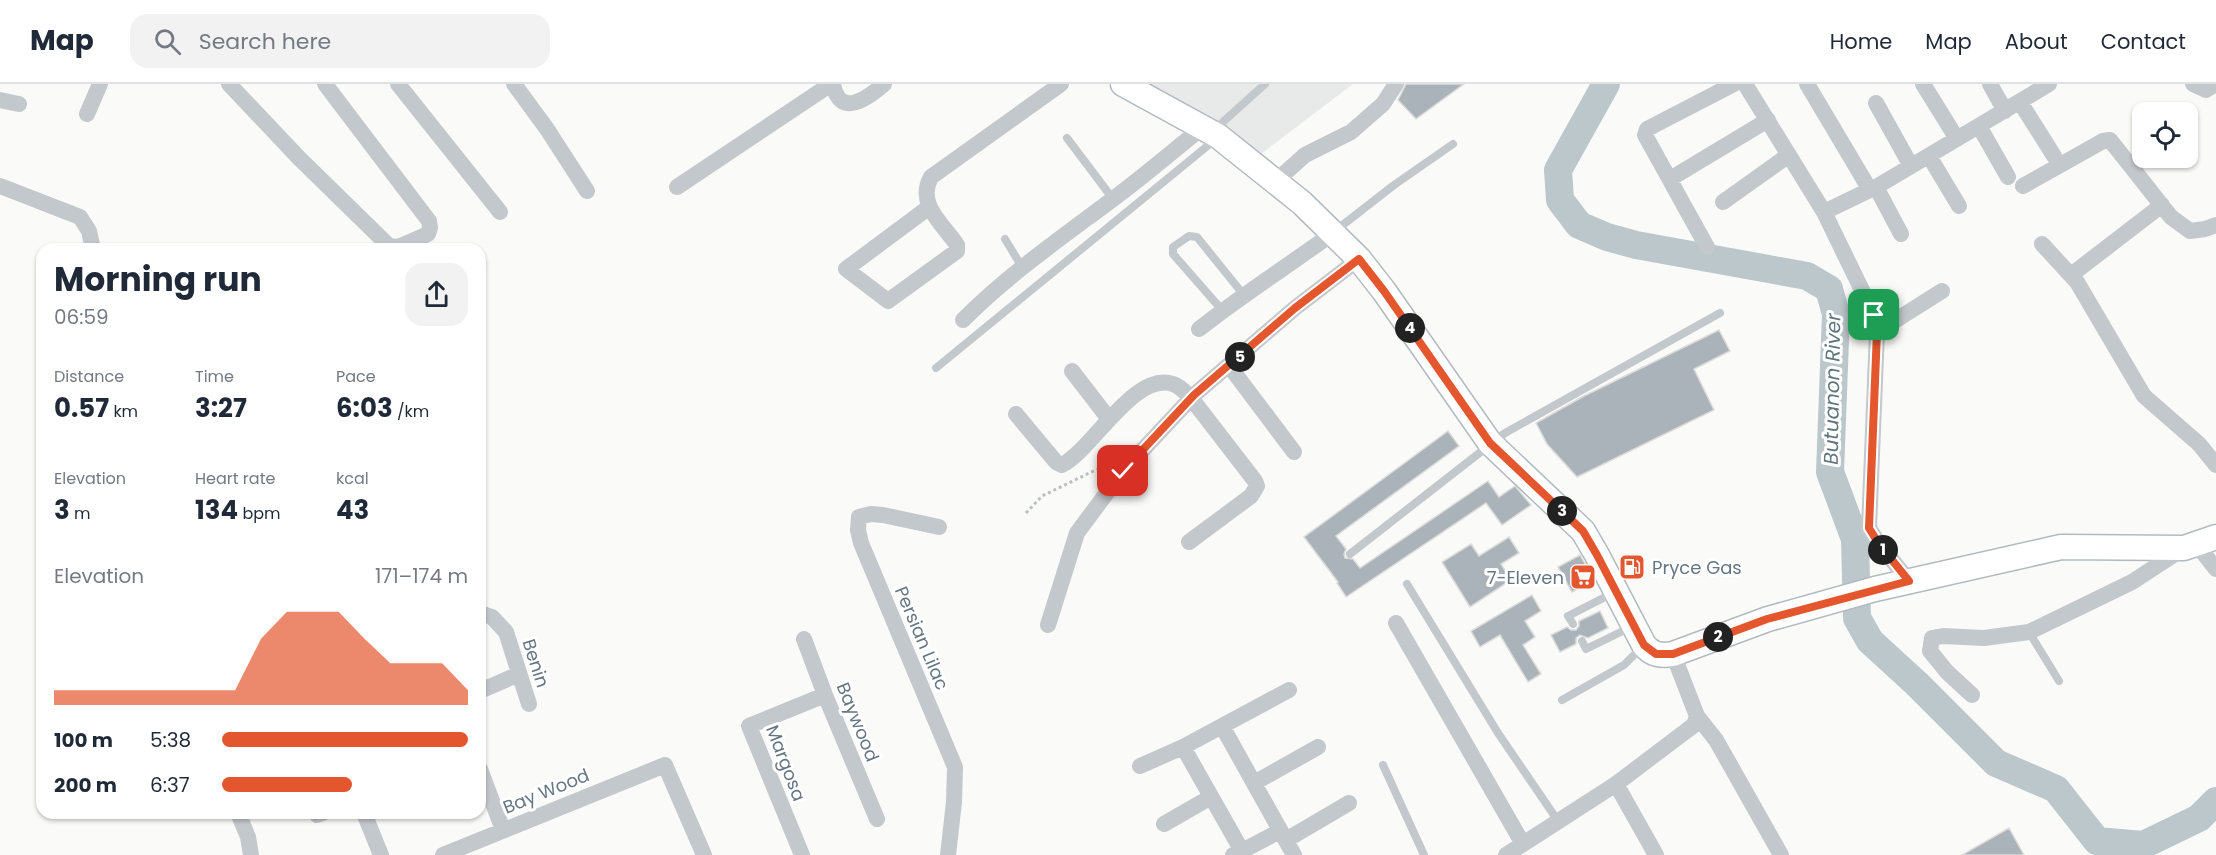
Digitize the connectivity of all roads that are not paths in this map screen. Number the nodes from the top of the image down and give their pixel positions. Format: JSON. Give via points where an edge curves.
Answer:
{"nodes":[{"id":1,"x":100,"y":84,"type":"edge"},
{"id":2,"x":229,"y":84,"type":"edge"},
{"id":3,"x":325,"y":84,"type":"edge"},
{"id":4,"x":398,"y":84,"type":"edge"},
{"id":5,"x":514,"y":84,"type":"edge"},
{"id":6,"x":832,"y":84,"type":"edge"},
{"id":7,"x":884,"y":84,"type":"edge"},
{"id":8,"x":1061,"y":84,"type":"edge"},
{"id":9,"x":1123,"y":84,"type":"edge"},
{"id":10,"x":1265,"y":84,"type":"edge"},
{"id":11,"x":1396,"y":84,"type":"edge"},
{"id":12,"x":1734,"y":84,"type":"edge"},
{"id":13,"x":1744,"y":84,"type":"edge"},
{"id":14,"x":1807,"y":84,"type":"edge"},
{"id":15,"x":1923,"y":84,"type":"edge"},
{"id":16,"x":1990,"y":84,"type":"edge"},
{"id":17,"x":2193,"y":84,"type":"edge"},
{"id":18,"x":2216,"y":84,"type":"edge"},
{"id":19,"x":2044,"y":85,"type":"edge"},
{"id":20,"x":0,"y":100,"type":"edge"},
{"id":21,"x":2020,"y":102,"type":"junction"},
{"id":22,"x":1876,"y":103,"type":"dead end"},
{"id":23,"x":19,"y":104,"type":"dead end"},
{"id":24,"x":2005,"y":111,"type":"junction"},
{"id":25,"x":87,"y":114,"type":"dead end"},
{"id":26,"x":1768,"y":120,"type":"junction"},
{"id":27,"x":1979,"y":126,"type":"junction"},
{"id":28,"x":1211,"y":132,"type":"junction"},
{"id":29,"x":1067,"y":138,"type":"dead end"},
{"id":30,"x":1958,"y":139,"type":"junction"},
{"id":31,"x":1453,"y":144,"type":"dead end"},
{"id":32,"x":1789,"y":155,"type":"junction"},
{"id":33,"x":1929,"y":156,"type":"junction"},
{"id":34,"x":2054,"y":156,"type":"dead end"},
{"id":35,"x":1911,"y":166,"type":"junction"},
{"id":36,"x":2008,"y":177,"type":"dead end"},
{"id":37,"x":1670,"y":179,"type":"junction"},
{"id":38,"x":1276,"y":181,"type":"junction"},
{"id":39,"x":0,"y":186,"type":"edge"},
{"id":40,"x":2024,"y":186,"type":"dead end"},
{"id":41,"x":677,"y":188,"type":"dead end"},
{"id":42,"x":1873,"y":189,"type":"junction"},
{"id":43,"x":587,"y":192,"type":"dead end"},
{"id":44,"x":1113,"y":199,"type":"junction"},
{"id":45,"x":1723,"y":202,"type":"dead end"},
{"id":46,"x":2162,"y":205,"type":"junction"},
{"id":47,"x":1959,"y":206,"type":"dead end"},
{"id":48,"x":928,"y":208,"type":"junction"},
{"id":49,"x":500,"y":212,"type":"dead end"},
{"id":50,"x":1824,"y":212,"type":"junction"},
{"id":51,"x":2216,"y":225,"type":"edge"},
{"id":52,"x":1333,"y":233,"type":"junction"},
{"id":53,"x":1901,"y":234,"type":"dead end"},
{"id":54,"x":1005,"y":240,"type":"dead end"},
{"id":55,"x":92,"y":243,"type":"edge"},
{"id":56,"x":386,"y":243,"type":"edge"},
{"id":57,"x":407,"y":243,"type":"edge"},
{"id":58,"x":2042,"y":244,"type":"dead end"},
{"id":59,"x":1707,"y":247,"type":"dead end"},
{"id":60,"x":1359,"y":259,"type":"junction"},
{"id":61,"x":1022,"y":267,"type":"junction"},
{"id":62,"x":2071,"y":275,"type":"junction"},
{"id":63,"x":1942,"y":291,"type":"dead end"},
{"id":64,"x":1243,"y":294,"type":"junction"},
{"id":65,"x":1222,"y":310,"type":"junction"},
{"id":66,"x":1720,"y":313,"type":"dead end"},
{"id":67,"x":963,"y":320,"type":"dead end"},
{"id":68,"x":1199,"y":329,"type":"dead end"},
{"id":69,"x":1877,"y":332,"type":"junction"},
{"id":70,"x":1230,"y":367,"type":"junction"},
{"id":71,"x":936,"y":368,"type":"dead end"},
{"id":72,"x":1072,"y":371,"type":"dead end"},
{"id":73,"x":1191,"y":398,"type":"junction"},
{"id":74,"x":1016,"y":414,"type":"dead end"},
{"id":75,"x":1109,"y":419,"type":"junction"},
{"id":76,"x":1490,"y":443,"type":"junction"},
{"id":77,"x":1294,"y":452,"type":"dead end"},
{"id":78,"x":2216,"y":465,"type":"edge"},
{"id":79,"x":939,"y":526,"type":"dead end"},
{"id":80,"x":1189,"y":542,"type":"dead end"},
{"id":81,"x":2199,"y":543,"type":"edge"},
{"id":82,"x":1350,"y":554,"type":"dead end"},
{"id":83,"x":2216,"y":569,"type":"edge"},
{"id":84,"x":1909,"y":581,"type":"junction"},
{"id":85,"x":1407,"y":584,"type":"dead end"},
{"id":86,"x":1616,"y":591,"type":"junction"},
{"id":87,"x":486,"y":615,"type":"edge"},
{"id":88,"x":1396,"y":623,"type":"dead end"},
{"id":89,"x":1573,"y":624,"type":"dead end"},
{"id":90,"x":1048,"y":625,"type":"dead end"},
{"id":91,"x":2029,"y":632,"type":"junction"},
{"id":92,"x":804,"y":639,"type":"dead end"},
{"id":93,"x":1582,"y":641,"type":"dead end"},
{"id":94,"x":1651,"y":645,"type":"junction"},
{"id":95,"x":519,"y":674,"type":"junction"},
{"id":96,"x":2059,"y":681,"type":"dead end"},
{"id":97,"x":486,"y":688,"type":"edge"},
{"id":98,"x":1289,"y":690,"type":"dead end"},
{"id":99,"x":825,"y":695,"type":"junction"},
{"id":100,"x":1972,"y":695,"type":"dead end"},
{"id":101,"x":1562,"y":700,"type":"dead end"},
{"id":102,"x":529,"y":704,"type":"dead end"},
{"id":103,"x":1697,"y":716,"type":"junction"},
{"id":104,"x":1222,"y":726,"type":"junction"},
{"id":105,"x":1183,"y":747,"type":"junction"},
{"id":106,"x":1318,"y":747,"type":"dead end"},
{"id":107,"x":1383,"y":765,"type":"dead end"},
{"id":108,"x":1140,"y":766,"type":"dead end"},
{"id":109,"x":1254,"y":783,"type":"junction"},
{"id":110,"x":1616,"y":784,"type":"junction"},
{"id":111,"x":486,"y":785,"type":"edge"},
{"id":112,"x":1211,"y":797,"type":"junction"},
{"id":113,"x":1349,"y":803,"type":"dead end"},
{"id":114,"x":241,"y":819,"type":"edge"},
{"id":115,"x":366,"y":819,"type":"edge"},
{"id":116,"x":877,"y":819,"type":"dead end"},
{"id":117,"x":1558,"y":821,"type":"junction"},
{"id":118,"x":1164,"y":824,"type":"dead end"},
{"id":119,"x":503,"y":830,"type":"junction"},
{"id":120,"x":1283,"y":835,"type":"junction"},
{"id":121,"x":1523,"y":844,"type":"junction"},
{"id":122,"x":1237,"y":853,"type":"edge"},
{"id":123,"x":251,"y":855,"type":"edge"},
{"id":124,"x":381,"y":855,"type":"edge"},
{"id":125,"x":443,"y":855,"type":"edge"},
{"id":126,"x":704,"y":855,"type":"edge"},
{"id":127,"x":802,"y":855,"type":"edge"},
{"id":128,"x":948,"y":855,"type":"edge"},
{"id":129,"x":1294,"y":855,"type":"edge"},
{"id":130,"x":1424,"y":855,"type":"edge"},
{"id":131,"x":1506,"y":855,"type":"edge"},
{"id":132,"x":1656,"y":855,"type":"edge"},
{"id":133,"x":1781,"y":855,"type":"edge"}],
"edges":[{"from":1,"to":25,"type":"street"},
{"from":2,"to":56,"type":"street"},
{"from":3,"to":57,"type":"street","via":[[429,222],[428,234]]},
{"from":4,"to":49,"type":"street"},
{"from":5,"to":43,"type":"street"},
{"from":6,"to":7,"type":"street","via":[[841,100],[855,104]]},
{"from":6,"to":41,"type":"street"},
{"from":8,"to":48,"type":"street","via":[[931,177],[927,184]]},
{"from":9,"to":28,"type":"main road"},
{"from":10,"to":28,"type":"lane"},
{"from":11,"to":38,"type":"street","via":[[1383,104],[1351,132],[1305,155]]},
{"from":12,"to":37,"type":"street","via":[[1647,129],[1646,138]]},
{"from":13,"to":26,"type":"street"},
{"from":14,"to":42,"type":"street"},
{"from":15,"to":30,"type":"street"},
{"from":16,"to":24,"type":"street"},
{"from":17,"to":18,"type":"street","via":[[2206,90]]},
{"from":19,"to":21,"type":"street"},
{"from":20,"to":23,"type":"street"},
{"from":21,"to":24,"type":"street"},
{"from":21,"to":34,"type":"street"},
{"from":22,"to":35,"type":"street"},
{"from":24,"to":27,"type":"street"},
{"from":26,"to":32,"type":"street"},
{"from":26,"to":37,"type":"street"},
{"from":27,"to":30,"type":"street"},
{"from":27,"to":36,"type":"street"},
{"from":28,"to":38,"type":"main road"},
{"from":28,"to":44,"type":"street"},
{"from":28,"to":71,"type":"lane"},
{"from":29,"to":44,"type":"lane"},
{"from":30,"to":33,"type":"street"},
{"from":31,"to":52,"type":"lane"},
{"from":32,"to":45,"type":"street"},
{"from":32,"to":50,"type":"street"},
{"from":33,"to":35,"type":"street"},
{"from":33,"to":47,"type":"street"},
{"from":35,"to":42,"type":"street"},
{"from":37,"to":59,"type":"street"},
{"from":38,"to":52,"type":"main road"},
{"from":39,"to":55,"type":"street","via":[[80,217]]},
{"from":40,"to":46,"type":"street","via":[[2110,140]]},
{"from":42,"to":50,"type":"street"},
{"from":42,"to":53,"type":"street"},
{"from":44,"to":61,"type":"street"},
{"from":46,"to":51,"type":"street","via":[[2190,231]]},
{"from":46,"to":62,"type":"street"},
{"from":48,"to":48,"type":"street","via":[[910,222],[846,269],[884,299],[892,300],[958,249]]},
{"from":50,"to":69,"type":"street","via":[[1863,289]]},
{"from":52,"to":60,"type":"main road"},
{"from":52,"to":64,"type":"street"},
{"from":54,"to":61,"type":"lane"},
{"from":58,"to":62,"type":"street"},
{"from":60,"to":70,"type":"street","via":[[1295,308]]},
{"from":60,"to":76,"type":"main road"},
{"from":61,"to":67,"type":"street"},
{"from":62,"to":78,"type":"street","via":[[2144,396],[2199,444]]},
{"from":63,"to":69,"type":"street"},
{"from":64,"to":65,"type":"street"},
{"from":64,"to":65,"type":"lane","via":[[1197,237],[1189,236],[1173,248],[1173,254]]},
{"from":65,"to":68,"type":"street"},
{"from":66,"to":76,"type":"lane"},
{"from":69,"to":84,"type":"street","via":[[1869,528]]},
{"from":70,"to":73,"type":"street"},
{"from":70,"to":77,"type":"street"},
{"from":72,"to":75,"type":"street"},
{"from":73,"to":75,"type":"street","via":[[1173,384],[1151,384]]},
{"from":73,"to":80,"type":"street","via":[[1257,486],[1251,496]]},
{"from":73,"to":90,"type":"street","via":[[1137,456],[1077,533]]},
{"from":74,"to":75,"type":"street","via":[[1062,465],[1075,457]]},
{"from":76,"to":82,"type":"lane"},
{"from":76,"to":86,"type":"main road","via":[[1583,531]]},
{"from":79,"to":128,"type":"street","name":"Persian Lilac","via":[[871,514],[859,517],[858,530],[955,767]]},
{"from":81,"to":83,"type":"street"},
{"from":81,"to":84,"type":"main road","via":[[2061,547]]},
{"from":81,"to":91,"type":"street","via":[[2132,582]]},
{"from":84,"to":94,"type":"main road"},
{"from":85,"to":117,"type":"lane","via":[[1498,733]]},
{"from":86,"to":89,"type":"lane","via":[[1569,616]]},
{"from":86,"to":94,"type":"main road"},
{"from":87,"to":95,"type":"street","name":"Benin","via":[[506,632]]},
{"from":88,"to":121,"type":"street"},
{"from":91,"to":96,"type":"lane"},
{"from":91,"to":100,"type":"street","via":[[1984,638],[1932,638],[1930,651]]},
{"from":92,"to":99,"type":"street","name":"Baywood"},
{"from":93,"to":94,"type":"lane","via":[[1586,649]]},
{"from":94,"to":101,"type":"lane"},
{"from":94,"to":103,"type":"street"},
{"from":95,"to":97,"type":"street"},
{"from":95,"to":102,"type":"street","name":"Benin"},
{"from":98,"to":104,"type":"street"},
{"from":99,"to":116,"type":"street","name":"Baywood"},
{"from":99,"to":127,"type":"street","name":"Margosa","via":[[749,726]]},
{"from":103,"to":110,"type":"street","via":[[1694,725]]},
{"from":103,"to":133,"type":"street","via":[[1716,740]]},
{"from":104,"to":105,"type":"street"},
{"from":104,"to":109,"type":"street"},
{"from":105,"to":108,"type":"street"},
{"from":105,"to":112,"type":"street"},
{"from":106,"to":109,"type":"street"},
{"from":107,"to":130,"type":"lane"},
{"from":109,"to":120,"type":"street"},
{"from":110,"to":117,"type":"street"},
{"from":110,"to":132,"type":"street"},
{"from":111,"to":119,"type":"street"},
{"from":112,"to":118,"type":"street"},
{"from":112,"to":122,"type":"street"},
{"from":113,"to":120,"type":"street"},
{"from":114,"to":123,"type":"street","via":[[249,837]]},
{"from":115,"to":124,"type":"street"},
{"from":117,"to":121,"type":"street"},
{"from":119,"to":125,"type":"street","name":"Bay Wood"},
{"from":119,"to":126,"type":"street","name":"Bay Wood","via":[[665,765]]},
{"from":120,"to":122,"type":"street"},
{"from":120,"to":129,"type":"street"},
{"from":121,"to":131,"type":"street"}]}
